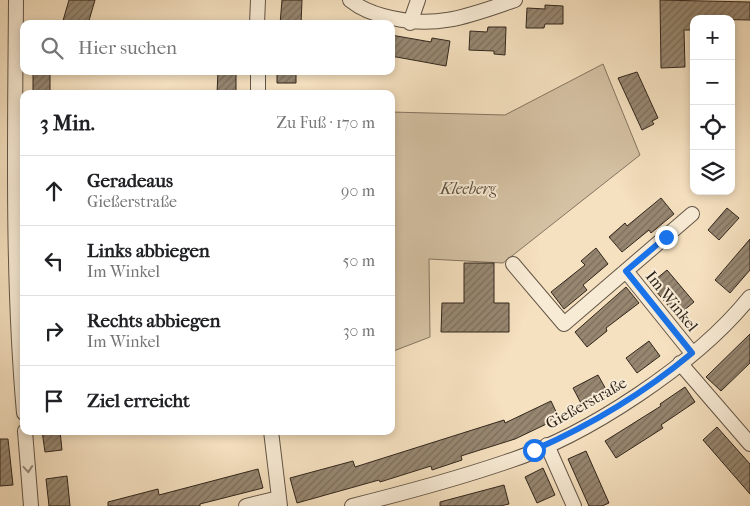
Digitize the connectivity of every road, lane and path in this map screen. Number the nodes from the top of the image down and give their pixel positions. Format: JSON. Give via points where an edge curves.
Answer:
{"nodes":[{"id":1,"x":16,"y":0,"type":"edge"},
{"id":2,"x":258,"y":0,"type":"edge"},
{"id":3,"x":350,"y":0,"type":"edge"},
{"id":4,"x":418,"y":0,"type":"edge"},
{"id":5,"x":515,"y":0,"type":"edge"},
{"id":6,"x":257,"y":20,"type":"edge"},
{"id":7,"x":410,"y":23,"type":"junction"},
{"id":8,"x":258,"y":75,"type":"edge"},
{"id":9,"x":258,"y":90,"type":"edge"},
{"id":10,"x":692,"y":214,"type":"dead end"},
{"id":11,"x":513,"y":264,"type":"dead end"},
{"id":12,"x":626,"y":271,"type":"junction"},
{"id":13,"x":750,"y":297,"type":"edge"},
{"id":14,"x":692,"y":353,"type":"junction"},
{"id":15,"x":20,"y":363,"type":"edge"},
{"id":16,"x":680,"y":363,"type":"junction"},
{"id":17,"x":25,"y":435,"type":"edge"},
{"id":18,"x":272,"y":435,"type":"edge"},
{"id":19,"x":750,"y":444,"type":"edge"},
{"id":20,"x":547,"y":445,"type":"junction"},
{"id":21,"x":280,"y":502,"type":"edge"},
{"id":22,"x":360,"y":505,"type":"edge"},
{"id":23,"x":31,"y":506,"type":"edge"},
{"id":24,"x":246,"y":506,"type":"edge"},
{"id":25,"x":574,"y":506,"type":"edge"}],
"edges":[{"from":1,"to":15,"type":"street","via":[[17,324]]},
{"from":2,"to":6,"type":"street"},
{"from":3,"to":7,"type":"street","via":[[380,15]]},
{"from":4,"to":7,"type":"street"},
{"from":5,"to":7,"type":"street","via":[[454,21]]},
{"from":8,"to":9,"type":"street"},
{"from":10,"to":12,"type":"street","name":"Im Winkel"},
{"from":11,"to":12,"type":"street","name":"Im Winkel","via":[[564,324]]},
{"from":12,"to":14,"type":"street","name":"Im Winkel"},
{"from":13,"to":14,"type":"street","name":"Gießerstraße","via":[[712,338]]},
{"from":14,"to":16,"type":"street","name":"Gießerstraße"},
{"from":16,"to":19,"type":"street"},
{"from":16,"to":20,"type":"street","name":"Gießerstraße","via":[[594,422]]},
{"from":17,"to":23,"type":"street","one_way":true},
{"from":18,"to":21,"type":"street"},
{"from":20,"to":22,"type":"street","name":"Gießerstraße","via":[[508,462]]},
{"from":20,"to":25,"type":"street"},
{"from":21,"to":24,"type":"street"}]}
